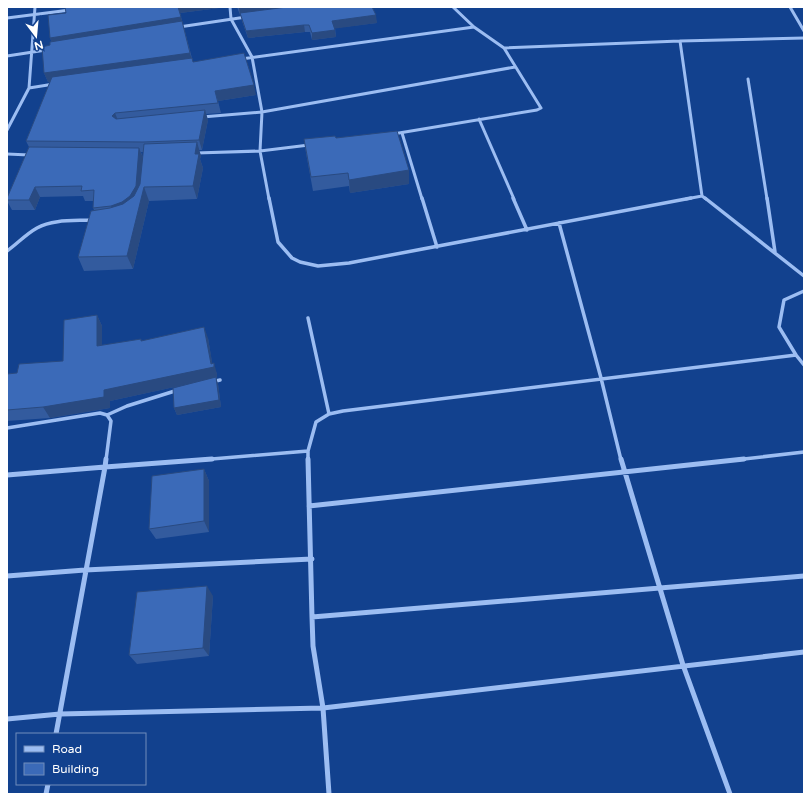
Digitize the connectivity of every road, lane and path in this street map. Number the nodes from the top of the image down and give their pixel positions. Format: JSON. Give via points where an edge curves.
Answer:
{"nodes":[{"id":1,"x":35,"y":7,"type":"edge"},
{"id":2,"x":230,"y":7,"type":"edge"},
{"id":3,"x":453,"y":7,"type":"edge"},
{"id":4,"x":790,"y":7,"type":"edge"},
{"id":5,"x":73,"y":10,"type":"edge"},
{"id":6,"x":35,"y":14,"type":"junction"},
{"id":7,"x":253,"y":16,"type":"edge"},
{"id":8,"x":7,"y":18,"type":"edge"},
{"id":9,"x":231,"y":19,"type":"junction"},
{"id":10,"x":474,"y":27,"type":"junction"},
{"id":11,"x":177,"y":28,"type":"edge"},
{"id":12,"x":804,"y":31,"type":"edge"},
{"id":13,"x":804,"y":38,"type":"edge"},
{"id":14,"x":680,"y":41,"type":"junction"},
{"id":15,"x":54,"y":48,"type":"edge"},
{"id":16,"x":504,"y":48,"type":"junction"},
{"id":17,"x":31,"y":52,"type":"junction"},
{"id":18,"x":7,"y":56,"type":"edge"},
{"id":19,"x":252,"y":57,"type":"junction"},
{"id":20,"x":237,"y":59,"type":"edge"},
{"id":21,"x":515,"y":67,"type":"junction"},
{"id":22,"x":748,"y":79,"type":"dead end"},
{"id":23,"x":60,"y":83,"type":"edge"},
{"id":24,"x":30,"y":88,"type":"junction"},
{"id":25,"x":262,"y":112,"type":"junction"},
{"id":26,"x":198,"y":118,"type":"edge"},
{"id":27,"x":479,"y":119,"type":"junction"},
{"id":28,"x":7,"y":130,"type":"edge"},
{"id":29,"x":402,"y":133,"type":"junction"},
{"id":30,"x":386,"y":135,"type":"edge"},
{"id":31,"x":315,"y":144,"type":"edge"},
{"id":32,"x":260,"y":151,"type":"junction"},
{"id":33,"x":191,"y":153,"type":"edge"},
{"id":34,"x":7,"y":154,"type":"edge"},
{"id":35,"x":32,"y":155,"type":"edge"},
{"id":36,"x":702,"y":196,"type":"junction"},
{"id":37,"x":96,"y":220,"type":"edge"},
{"id":38,"x":559,"y":223,"type":"junction"},
{"id":39,"x":527,"y":230,"type":"junction"},
{"id":40,"x":437,"y":247,"type":"junction"},
{"id":41,"x":7,"y":251,"type":"edge"},
{"id":42,"x":775,"y":253,"type":"junction"},
{"id":43,"x":804,"y":276,"type":"edge"},
{"id":44,"x":804,"y":291,"type":"edge"},
{"id":45,"x":308,"y":318,"type":"dead end"},
{"id":46,"x":796,"y":355,"type":"junction"},
{"id":47,"x":804,"y":365,"type":"edge"},
{"id":48,"x":601,"y":378,"type":"junction"},
{"id":49,"x":220,"y":380,"type":"dead end"},
{"id":50,"x":206,"y":383,"type":"edge"},
{"id":51,"x":180,"y":389,"type":"edge"},
{"id":52,"x":329,"y":414,"type":"junction"},
{"id":53,"x":107,"y":415,"type":"junction"},
{"id":54,"x":7,"y":428,"type":"edge"},
{"id":55,"x":308,"y":452,"type":"junction"},
{"id":56,"x":804,"y":452,"type":"edge"},
{"id":57,"x":105,"y":467,"type":"junction"},
{"id":58,"x":624,"y":472,"type":"junction"},
{"id":59,"x":7,"y":475,"type":"edge"},
{"id":60,"x":309,"y":506,"type":"junction"},
{"id":61,"x":312,"y":560,"type":"junction"},
{"id":62,"x":85,"y":570,"type":"junction"},
{"id":63,"x":7,"y":576,"type":"edge"},
{"id":64,"x":804,"y":576,"type":"edge"},
{"id":65,"x":661,"y":588,"type":"junction"},
{"id":66,"x":312,"y":617,"type":"junction"},
{"id":67,"x":804,"y":652,"type":"edge"},
{"id":68,"x":683,"y":665,"type":"junction"},
{"id":69,"x":324,"y":708,"type":"junction"},
{"id":70,"x":60,"y":714,"type":"junction"},
{"id":71,"x":7,"y":719,"type":"edge"},
{"id":72,"x":56,"y":733,"type":"edge"},
{"id":73,"x":330,"y":794,"type":"edge"},
{"id":74,"x":730,"y":794,"type":"edge"}],
"edges":[{"from":1,"to":6,"type":"street"},
{"from":2,"to":9,"type":"street"},
{"from":3,"to":10,"type":"street"},
{"from":4,"to":12,"type":"street"},
{"from":5,"to":6,"type":"street"},
{"from":6,"to":8,"type":"street"},
{"from":6,"to":17,"type":"street"},
{"from":7,"to":9,"type":"street"},
{"from":9,"to":11,"type":"street"},
{"from":9,"to":19,"type":"street"},
{"from":10,"to":16,"type":"street"},
{"from":10,"to":19,"type":"street"},
{"from":13,"to":14,"type":"street"},
{"from":14,"to":16,"type":"street"},
{"from":14,"to":36,"type":"street"},
{"from":15,"to":17,"type":"street"},
{"from":16,"to":21,"type":"street"},
{"from":17,"to":18,"type":"street"},
{"from":17,"to":24,"type":"street"},
{"from":19,"to":20,"type":"street"},
{"from":19,"to":25,"type":"street"},
{"from":21,"to":25,"type":"street"},
{"from":21,"to":27,"type":"street","via":[[541,108]]},
{"from":22,"to":42,"type":"street"},
{"from":23,"to":24,"type":"street"},
{"from":24,"to":28,"type":"street"},
{"from":25,"to":26,"type":"street"},
{"from":25,"to":32,"type":"street"},
{"from":27,"to":29,"type":"street"},
{"from":27,"to":39,"type":"street"},
{"from":29,"to":30,"type":"street"},
{"from":29,"to":40,"type":"street"},
{"from":31,"to":32,"type":"street"},
{"from":32,"to":33,"type":"street"},
{"from":32,"to":40,"type":"street","via":[[278,242],[285,254],[302,264],[326,266]]},
{"from":34,"to":35,"type":"street"},
{"from":36,"to":38,"type":"street"},
{"from":36,"to":42,"type":"street"},
{"from":37,"to":41,"type":"street","via":[[60,221],[49,224],[38,228]]},
{"from":38,"to":39,"type":"street"},
{"from":38,"to":48,"type":"street"},
{"from":39,"to":40,"type":"street"},
{"from":42,"to":43,"type":"street"},
{"from":44,"to":46,"type":"street","via":[[784,300],[779,326]]},
{"from":45,"to":52,"type":"street"},
{"from":46,"to":47,"type":"street"},
{"from":46,"to":48,"type":"street"},
{"from":48,"to":52,"type":"street"},
{"from":48,"to":58,"type":"street"},
{"from":49,"to":50,"type":"street"},
{"from":51,"to":53,"type":"street"},
{"from":52,"to":55,"type":"street","via":[[316,422]]},
{"from":53,"to":54,"type":"street","via":[[100,413]]},
{"from":53,"to":57,"type":"street","via":[[111,421]]},
{"from":55,"to":57,"type":"street"},
{"from":55,"to":60,"type":"street"},
{"from":56,"to":58,"type":"street"},
{"from":57,"to":59,"type":"street"},
{"from":57,"to":62,"type":"street"},
{"from":58,"to":60,"type":"street"},
{"from":58,"to":65,"type":"street"},
{"from":60,"to":61,"type":"street"},
{"from":61,"to":62,"type":"street"},
{"from":61,"to":66,"type":"street"},
{"from":62,"to":63,"type":"street"},
{"from":62,"to":70,"type":"street"},
{"from":64,"to":65,"type":"street"},
{"from":65,"to":66,"type":"street"},
{"from":65,"to":68,"type":"street"},
{"from":66,"to":69,"type":"street","via":[[313,646]]},
{"from":67,"to":68,"type":"street"},
{"from":68,"to":69,"type":"street"},
{"from":68,"to":74,"type":"street"},
{"from":69,"to":70,"type":"street"},
{"from":69,"to":73,"type":"street"},
{"from":70,"to":71,"type":"street"},
{"from":70,"to":72,"type":"street"}]}
